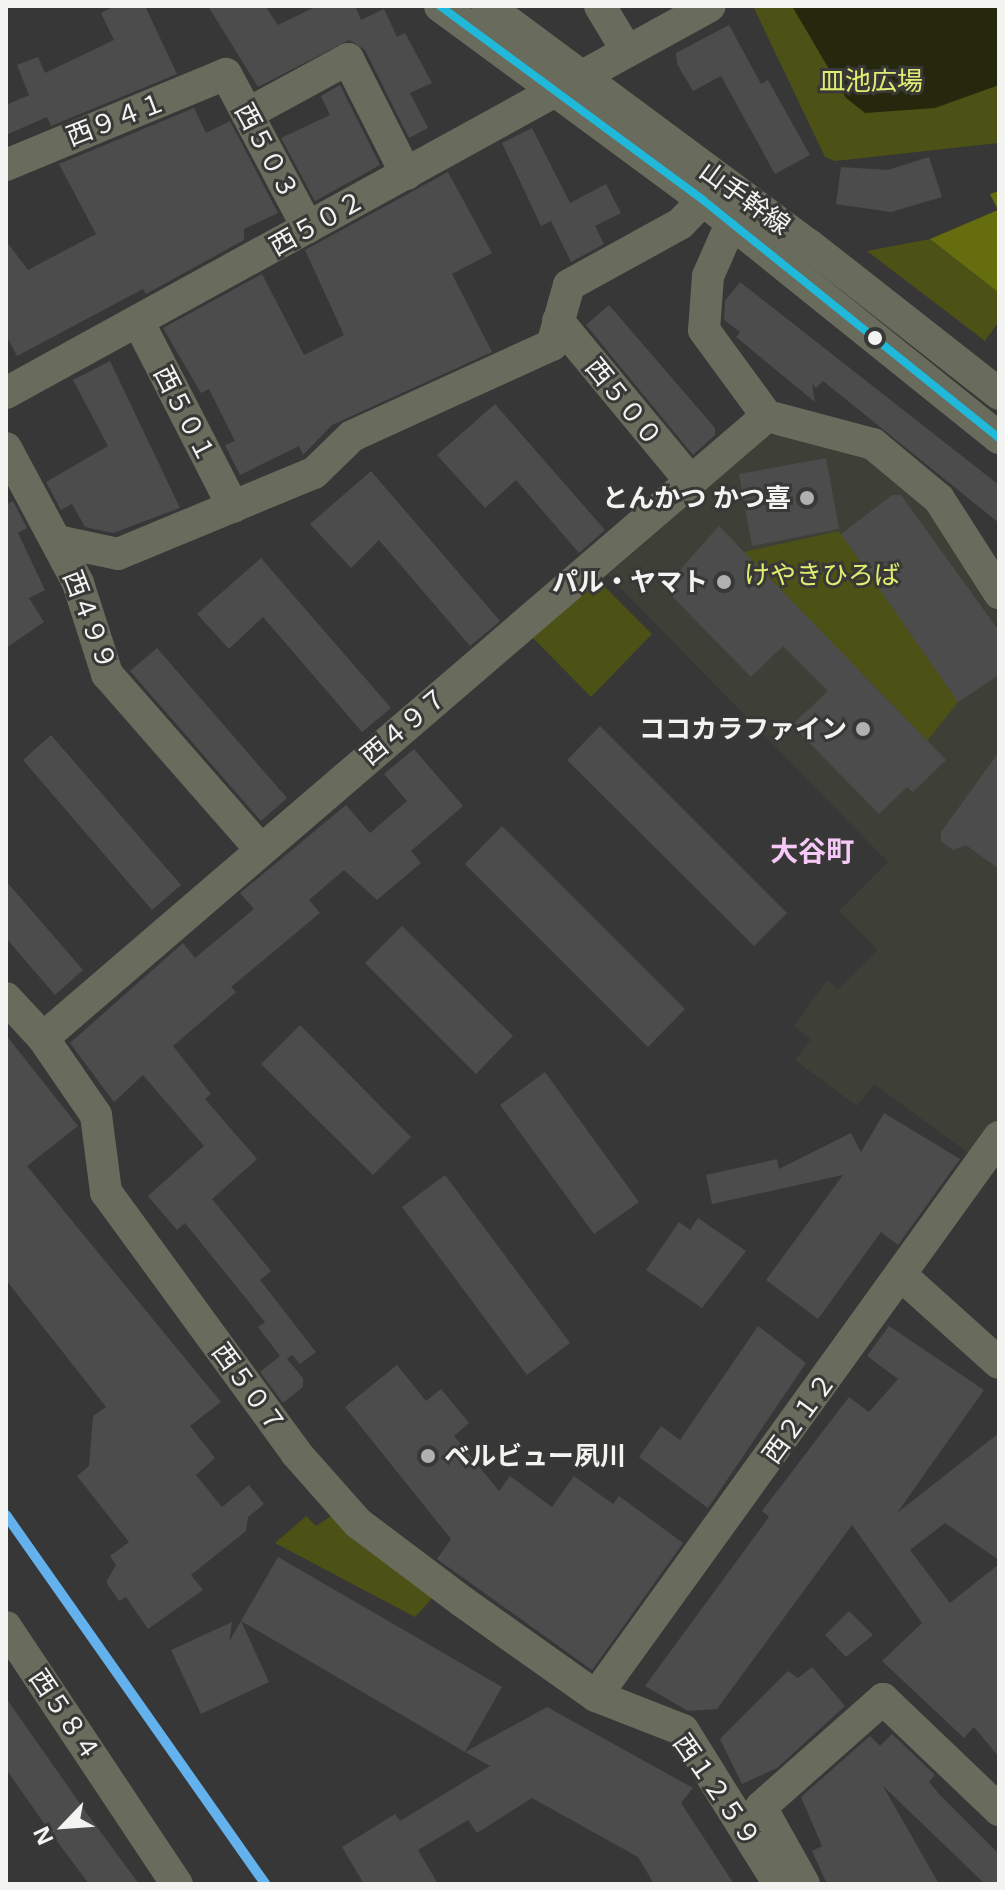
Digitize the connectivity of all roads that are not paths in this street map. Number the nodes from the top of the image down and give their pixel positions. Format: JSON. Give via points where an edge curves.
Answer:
{"nodes":[{"id":1,"x":440,"y":6,"type":"edge"},
{"id":2,"x":487,"y":6,"type":"edge"},
{"id":3,"x":600,"y":6,"type":"edge"},
{"id":4,"x":710,"y":6,"type":"edge"},
{"id":5,"x":627,"y":51,"type":"junction"},
{"id":6,"x":226,"y":74,"type":"joint"},
{"id":7,"x":566,"y":84,"type":"junction"},
{"id":8,"x":247,"y":114,"type":"junction"},
{"id":9,"x":6,"y":165,"type":"edge"},
{"id":10,"x":406,"y":174,"type":"junction"},
{"id":11,"x":703,"y":200,"type":"junction"},
{"id":12,"x":730,"y":226,"type":"junction"},
{"id":13,"x":308,"y":228,"type":"junction"},
{"id":14,"x":138,"y":321,"type":"junction"},
{"id":15,"x":558,"y":321,"type":"junction"},
{"id":16,"x":6,"y":393,"type":"edge"},
{"id":17,"x":999,"y":394,"type":"edge"},
{"id":18,"x":767,"y":416,"type":"junction"},
{"id":19,"x":999,"y":438,"type":"edge"},
{"id":20,"x":6,"y":448,"type":"edge"},
{"id":21,"x":691,"y":482,"type":"junction"},
{"id":22,"x":233,"y":507,"type":"junction"},
{"id":23,"x":57,"y":541,"type":"junction"},
{"id":24,"x":999,"y":593,"type":"edge"},
{"id":25,"x":260,"y":849,"type":"junction"},
{"id":26,"x":6,"y":998,"type":"edge"},
{"id":27,"x":43,"y":1038,"type":"junction"},
{"id":28,"x":998,"y":1142,"type":"edge"},
{"id":29,"x":902,"y":1276,"type":"junction"},
{"id":30,"x":999,"y":1363,"type":"edge"},
{"id":31,"x":6,"y":1627,"type":"edge"},
{"id":32,"x":596,"y":1696,"type":"junction"},
{"id":33,"x":999,"y":1810,"type":"edge"},
{"id":34,"x":177,"y":1884,"type":"edge"},
{"id":35,"x":779,"y":1884,"type":"edge"},
{"id":36,"x":804,"y":1884,"type":"edge"}],
"edges":[{"from":1,"to":7,"type":"street","name":"山手幹線"},
{"from":2,"to":7,"type":"street","name":"山手幹線"},
{"from":3,"to":5,"type":"street"},
{"from":4,"to":5,"type":"street","name":"西５０２"},
{"from":5,"to":7,"type":"street","name":"西５０２"},
{"from":6,"to":8,"type":"street","name":"西５０３"},
{"from":6,"to":9,"type":"street","name":"西９４１"},
{"from":7,"to":10,"type":"street","name":"西５０２"},
{"from":7,"to":11,"type":"street","name":"山手幹線"},
{"from":7,"to":17,"type":"street","name":"山手幹線","via":[[808,244]]},
{"from":8,"to":10,"type":"street","via":[[348,59]]},
{"from":8,"to":13,"type":"street","name":"西５０３"},
{"from":10,"to":13,"type":"street","name":"西５０２"},
{"from":11,"to":12,"type":"street","name":"山手幹線"},
{"from":11,"to":15,"type":"street","via":[[680,224],[569,285]]},
{"from":12,"to":18,"type":"street","via":[[708,276],[704,330]]},
{"from":12,"to":19,"type":"street","name":"山手幹線"},
{"from":13,"to":14,"type":"street","name":"西５０２"},
{"from":14,"to":16,"type":"street","name":"西５０２"},
{"from":14,"to":22,"type":"street","name":"西５０１"},
{"from":15,"to":21,"type":"street","name":"西５００"},
{"from":15,"to":22,"type":"street","via":[[552,345],[352,436],[314,473]]},
{"from":18,"to":21,"type":"street","name":"西４９７"},
{"from":18,"to":24,"type":"street","via":[[873,444],[939,499]]},
{"from":20,"to":23,"type":"street","name":"西４９９"},
{"from":21,"to":25,"type":"street","name":"西４９７"},
{"from":22,"to":23,"type":"street","via":[[118,554]]},
{"from":23,"to":25,"type":"street","name":"西４９９","via":[[78,583],[107,674]]},
{"from":25,"to":27,"type":"street","name":"西４９７"},
{"from":26,"to":27,"type":"street","name":"西５０７"},
{"from":27,"to":32,"type":"street","name":"西５０７","via":[[96,1115],[106,1192],[296,1453],[358,1523]]},
{"from":28,"to":29,"type":"street","name":"西２１２"},
{"from":29,"to":30,"type":"street"},
{"from":29,"to":32,"type":"street","name":"西２１２"},
{"from":31,"to":34,"type":"street","name":"西５８４"},
{"from":32,"to":35,"type":"street","name":"西１２５９","via":[[683,1730]]},
{"from":33,"to":36,"type":"street","via":[[883,1699],[761,1807]]}]}
